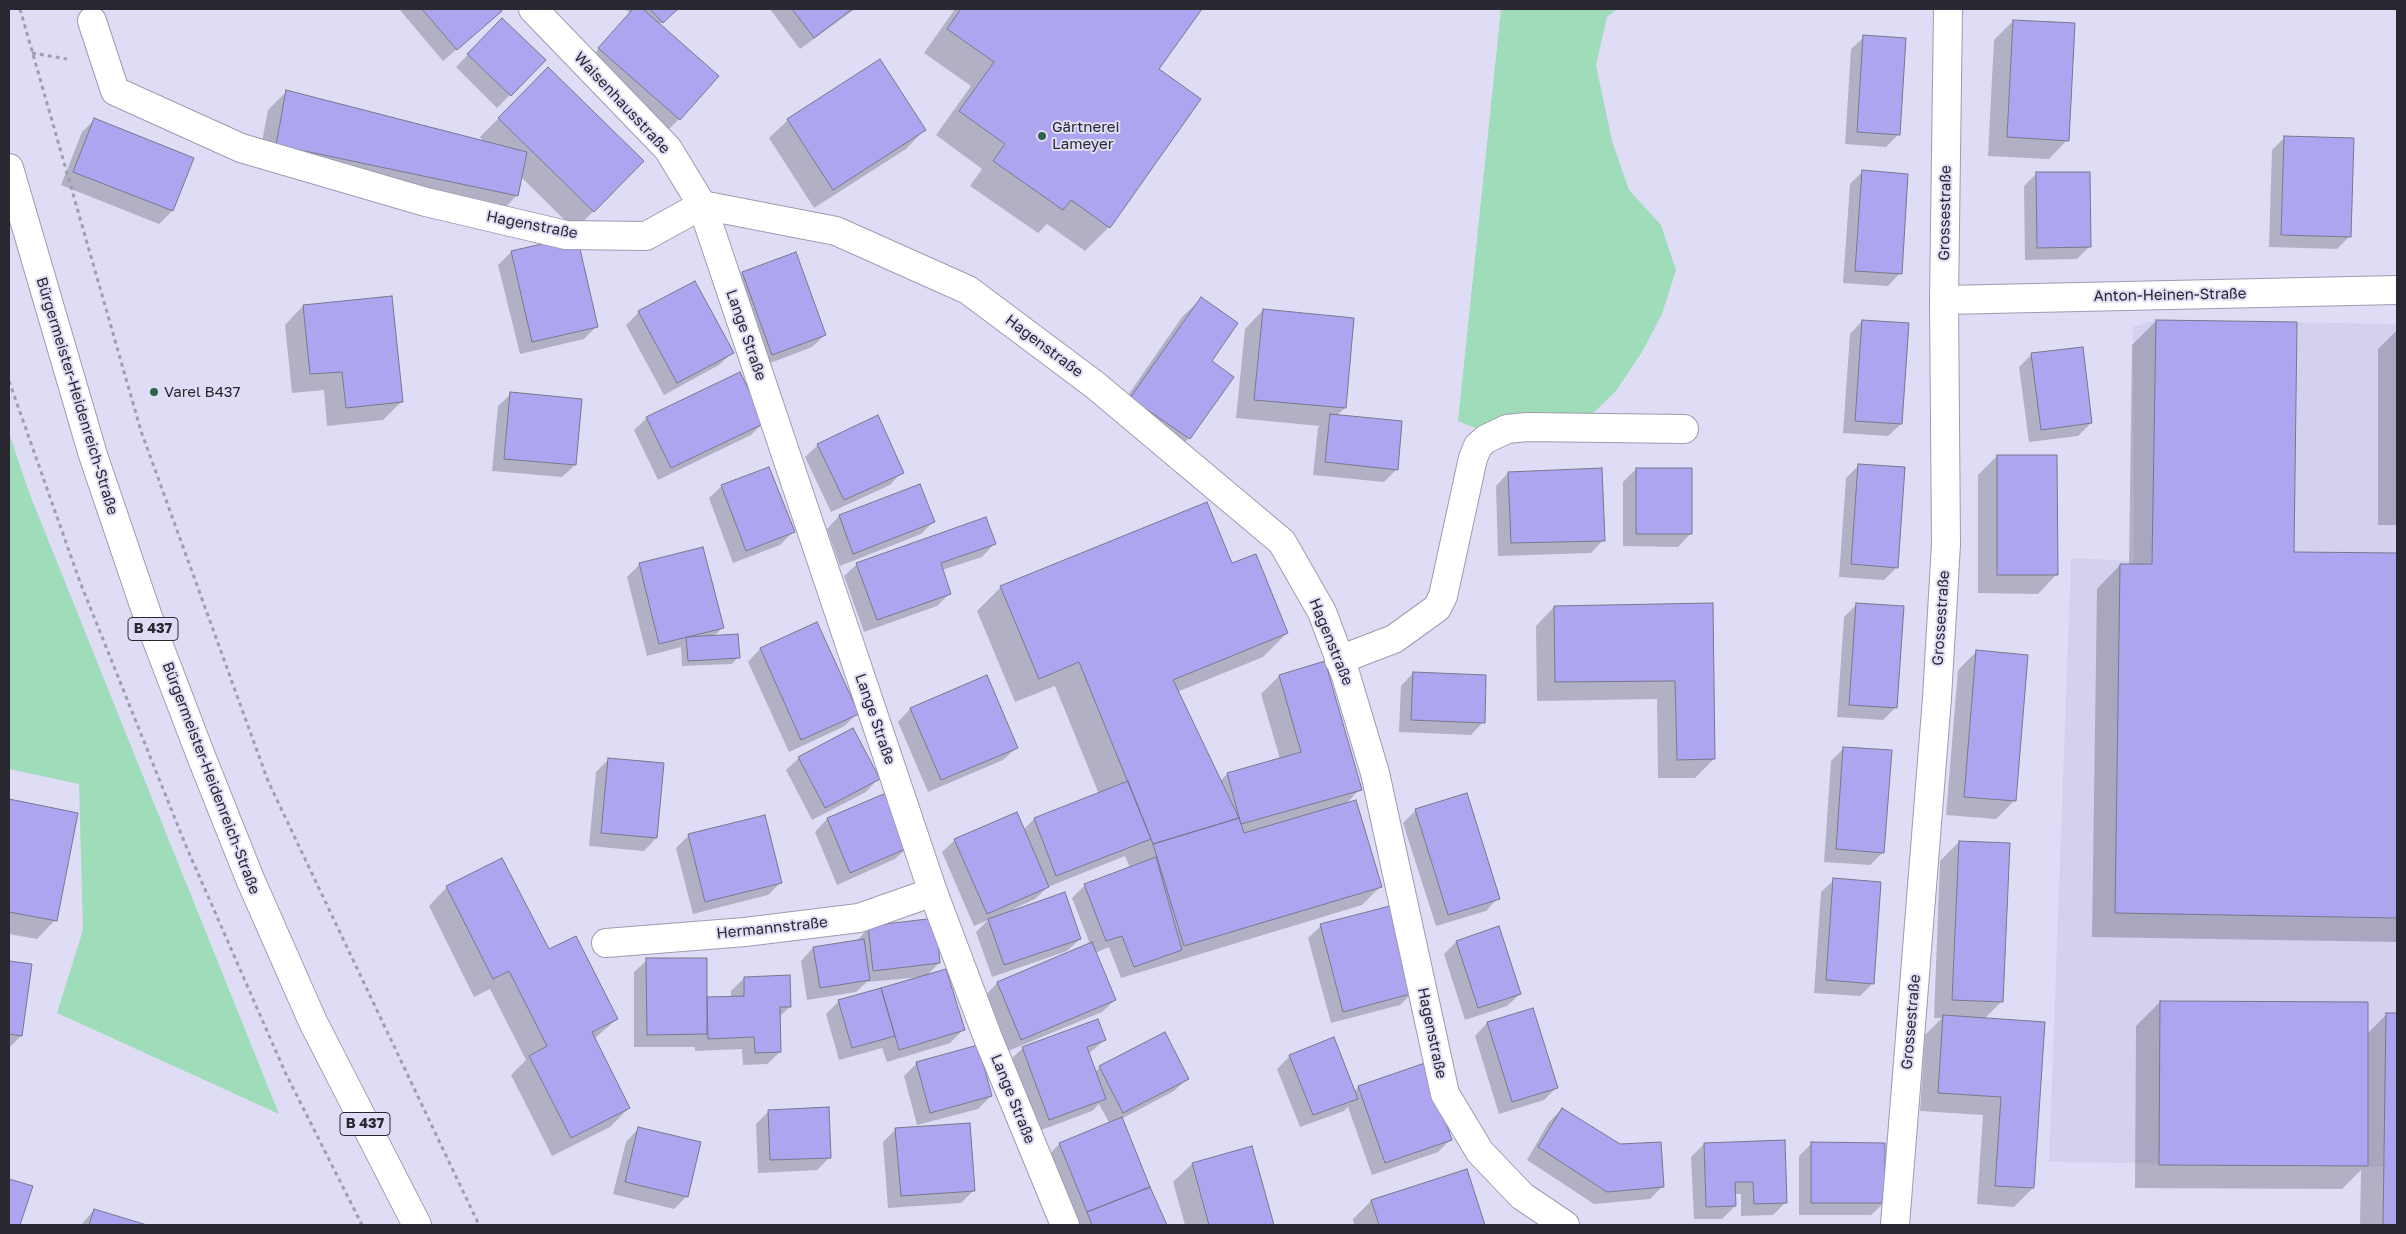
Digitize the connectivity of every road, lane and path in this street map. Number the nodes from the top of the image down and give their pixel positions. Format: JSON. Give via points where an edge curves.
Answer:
{"nodes":[{"id":1,"x":20,"y":9,"type":"edge"},
{"id":2,"x":533,"y":9,"type":"edge"},
{"id":3,"x":1948,"y":9,"type":"edge"},
{"id":4,"x":92,"y":21,"type":"dead end"},
{"id":5,"x":9,"y":168,"type":"edge"},
{"id":6,"x":702,"y":206,"type":"junction"},
{"id":7,"x":2397,"y":290,"type":"edge"},
{"id":8,"x":1944,"y":300,"type":"junction"},
{"id":9,"x":9,"y":381,"type":"edge"},
{"id":10,"x":1684,"y":429,"type":"dead end"},
{"id":11,"x":1339,"y":660,"type":"junction"},
{"id":12,"x":933,"y":892,"type":"junction"},
{"id":13,"x":606,"y":943,"type":"dead end"},
{"id":14,"x":362,"y":1225,"type":"edge"},
{"id":15,"x":417,"y":1225,"type":"edge"},
{"id":16,"x":479,"y":1225,"type":"edge"},
{"id":17,"x":1065,"y":1225,"type":"edge"},
{"id":18,"x":1565,"y":1225,"type":"edge"},
{"id":19,"x":1895,"y":1225,"type":"edge"}],
"edges":[{"from":1,"to":16,"type":"path","via":[[141,431],[268,781]]},
{"from":2,"to":6,"type":"street","name":"Waisenhausstraße","via":[[668,149]]},
{"from":3,"to":8,"type":"street","name":"Grossestraße"},
{"from":4,"to":6,"type":"street","name":"Hagenstraße","via":[[115,91],[241,148],[426,202],[566,235],[646,236]]},
{"from":5,"to":15,"type":"street","name":"Bürgermeister-Heidenreich-Straße","number":"B 437","via":[[93,455],[148,616],[201,756],[250,879],[313,1022]]},
{"from":6,"to":11,"type":"street","name":"Hagenstraße","via":[[836,231],[968,290],[1095,385],[1282,542],[1322,612]]},
{"from":6,"to":12,"type":"street","name":"Lange Straße"},
{"from":7,"to":8,"type":"street","name":"Anton-Heinen-Straße"},
{"from":8,"to":19,"type":"street","name":"Grossestraße","via":[[1946,544],[1937,698]]},
{"from":9,"to":14,"type":"path","via":[[80,582],[186,846],[285,1072]]},
{"from":10,"to":11,"type":"street","via":[[1527,427],[1507,429],[1486,439],[1478,446],[1473,458],[1443,596],[1437,608],[1394,639]]},
{"from":11,"to":18,"type":"street","name":"Hagenstraße","via":[[1375,773],[1445,1094],[1480,1152],[1522,1196]]},
{"from":12,"to":13,"type":"street","name":"Hermannstraße","via":[[859,918],[745,932]]},
{"from":12,"to":17,"type":"street","name":"Lange Straße","via":[[988,1038]]}]}
